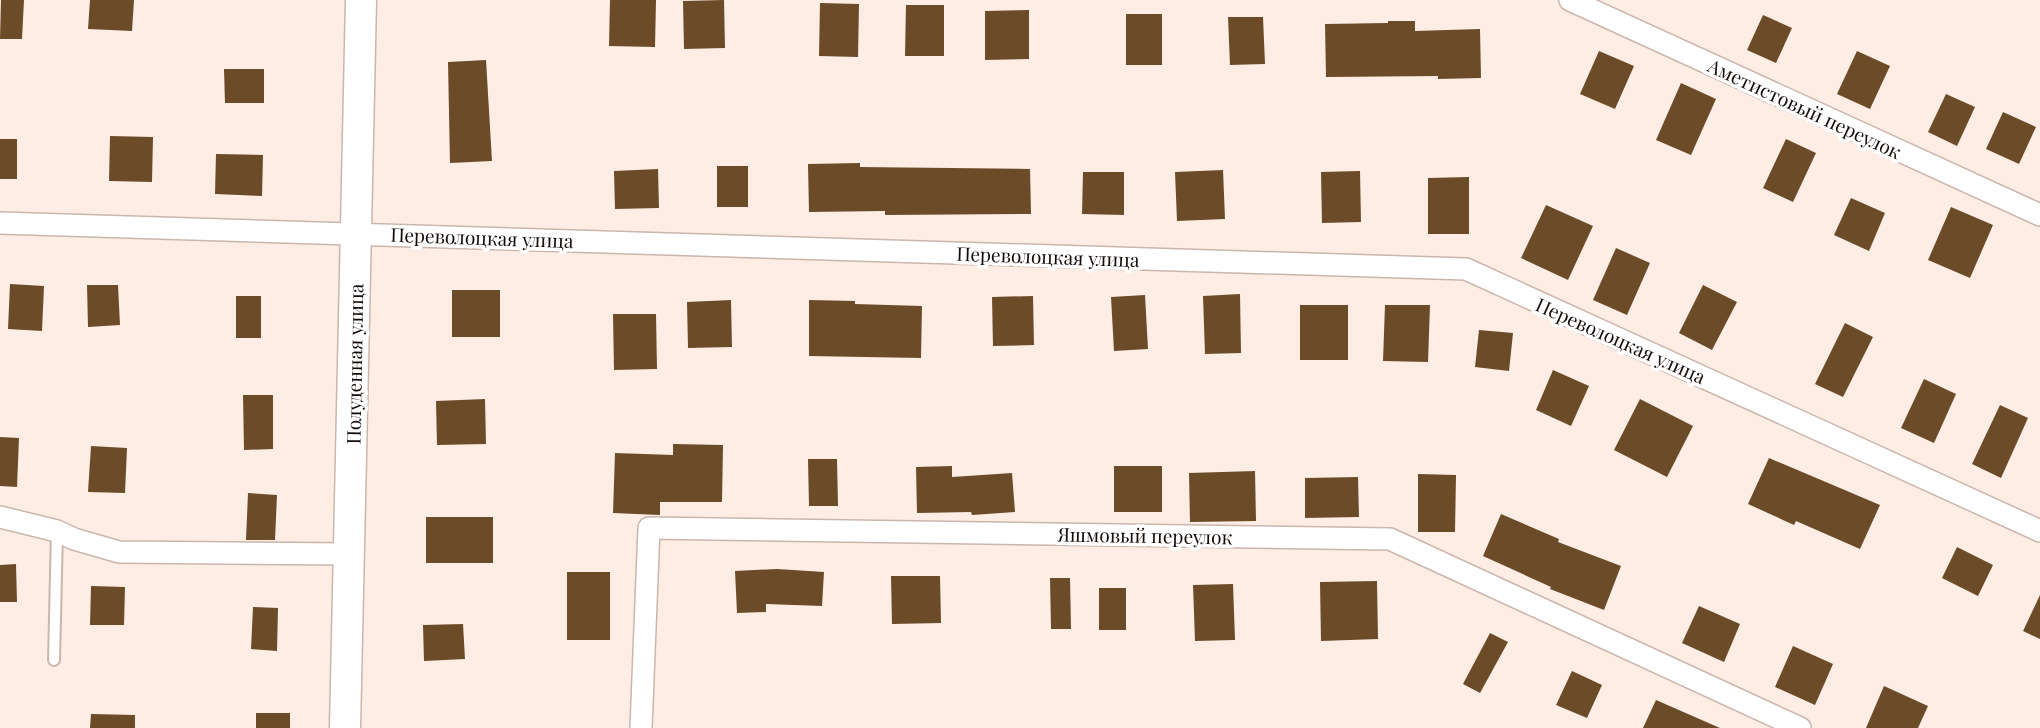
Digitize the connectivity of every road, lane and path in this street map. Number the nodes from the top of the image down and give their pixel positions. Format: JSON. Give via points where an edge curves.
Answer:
{"nodes":[{"id":1,"x":361,"y":0,"type":"edge"},
{"id":2,"x":1572,"y":0,"type":"edge"},
{"id":3,"x":2040,"y":215,"type":"edge"},
{"id":4,"x":0,"y":223,"type":"edge"},
{"id":5,"x":356,"y":233,"type":"junction"},
{"id":6,"x":0,"y":517,"type":"edge"},
{"id":7,"x":57,"y":531,"type":"junction"},
{"id":8,"x":2040,"y":531,"type":"edge"},
{"id":9,"x":350,"y":554,"type":"junction"},
{"id":10,"x":54,"y":660,"type":"dead end"},
{"id":11,"x":345,"y":728,"type":"edge"},
{"id":12,"x":641,"y":728,"type":"edge"},
{"id":13,"x":1800,"y":728,"type":"edge"}],
"edges":[{"from":1,"to":5,"type":"street","name":"Полуденная улица"},
{"from":2,"to":3,"type":"street","name":"Аметистовый переулок"},
{"from":4,"to":5,"type":"street","name":"Переволоцкая улица"},
{"from":5,"to":8,"type":"street","name":"Переволоцкая улица","via":[[1466,269]]},
{"from":5,"to":9,"type":"street","name":"Полуденная улица"},
{"from":6,"to":7,"type":"street"},
{"from":7,"to":9,"type":"street","via":[[118,552]]},
{"from":7,"to":10,"type":"lane"},
{"from":9,"to":11,"type":"street","name":"Полуденная улица"},
{"from":12,"to":13,"type":"street","name":"Яшмовый переулок","via":[[649,528],[1390,538]]}]}
